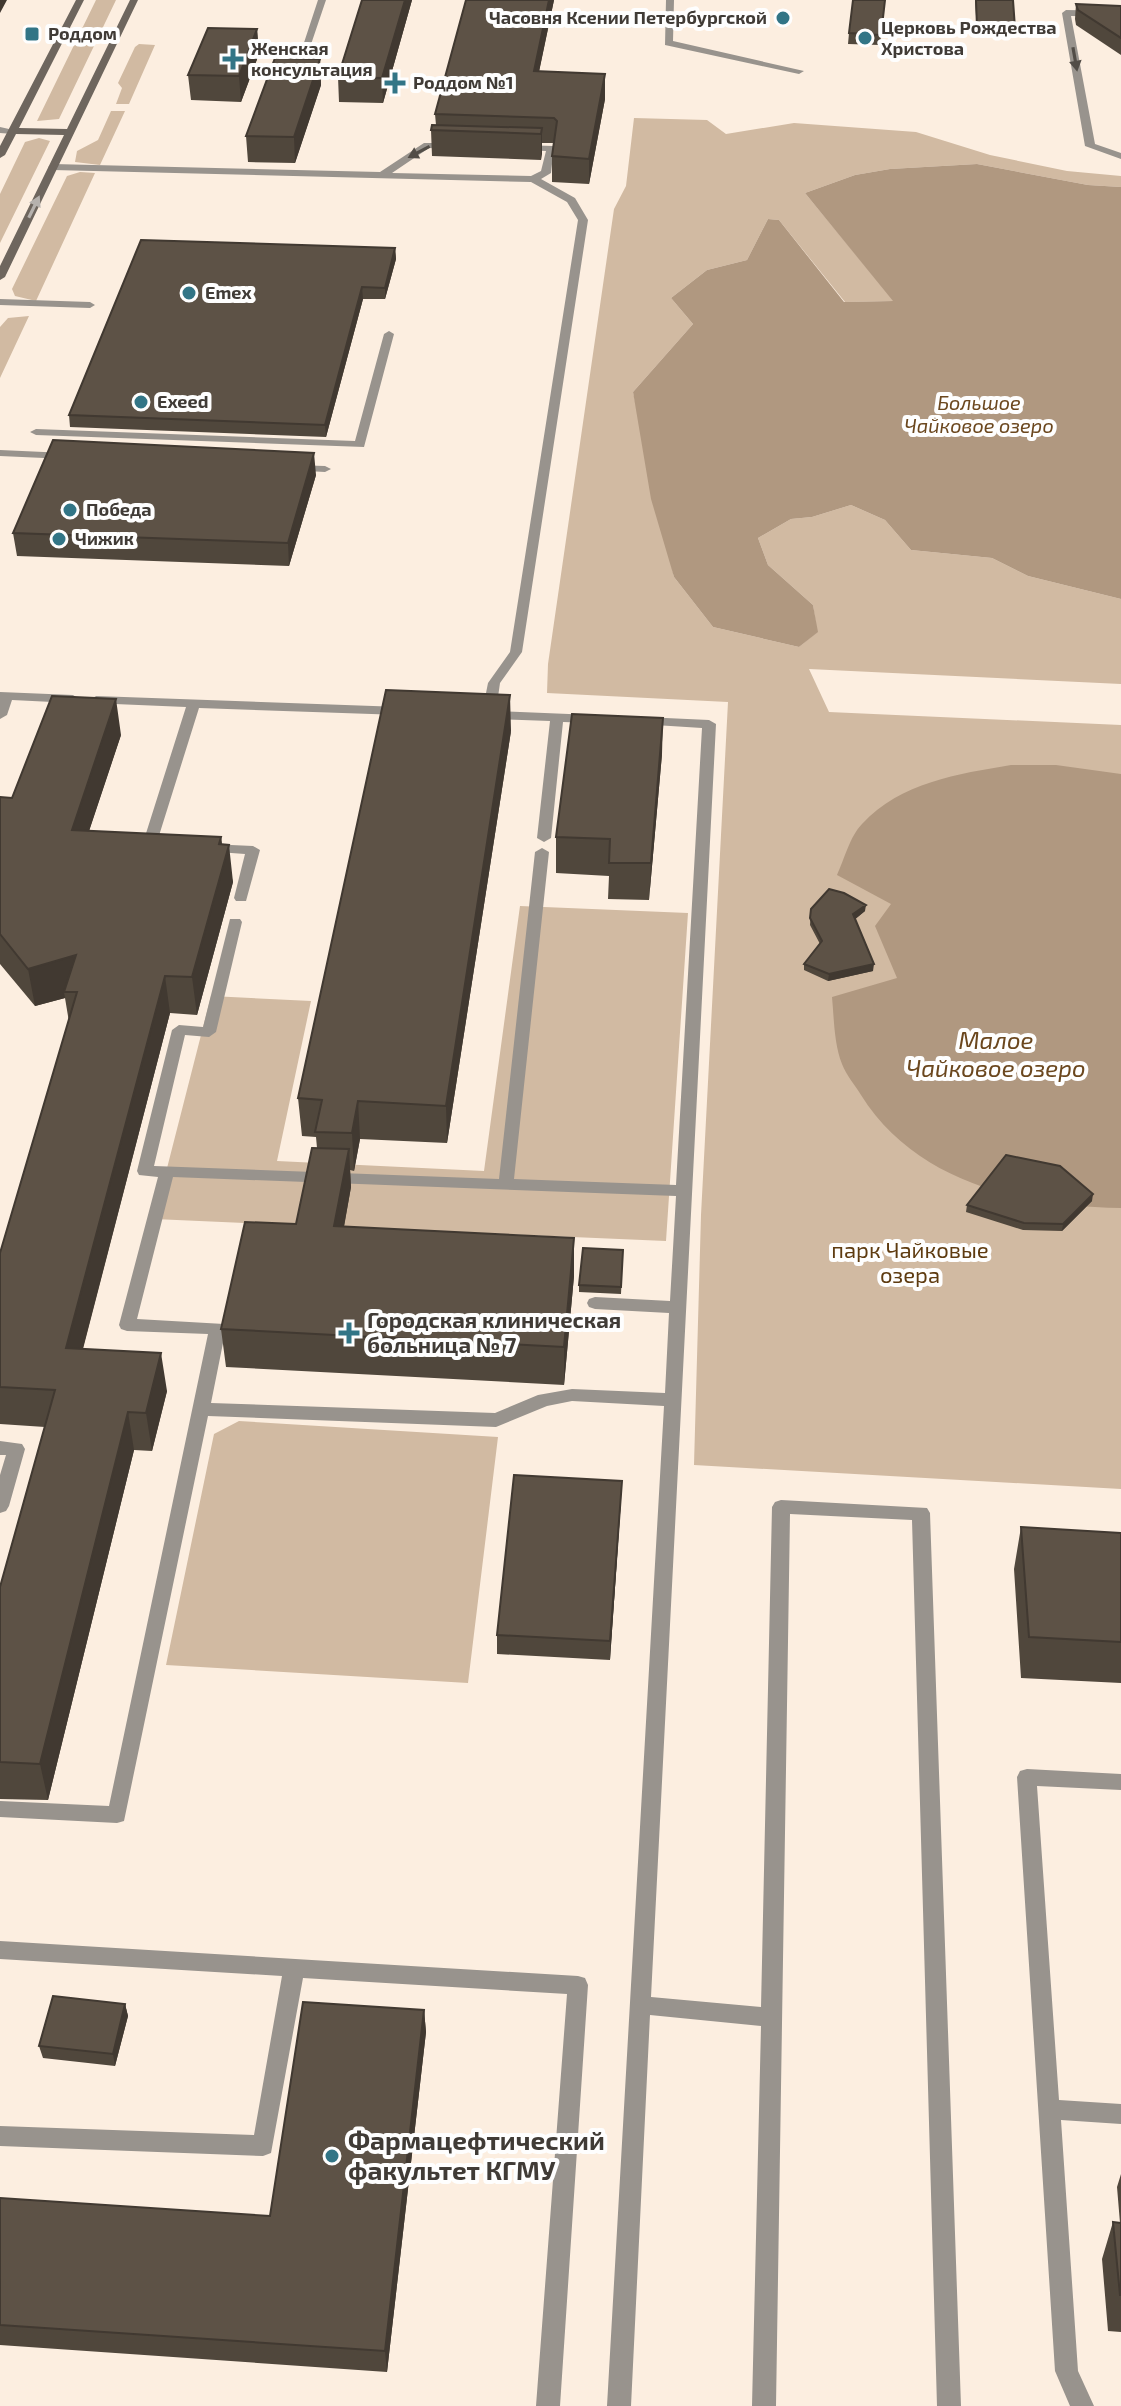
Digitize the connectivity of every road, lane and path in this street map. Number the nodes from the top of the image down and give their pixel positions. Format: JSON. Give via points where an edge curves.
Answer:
{"nodes":[{"id":1,"x":80,"y":0,"type":"edge"},
{"id":2,"x":134,"y":0,"type":"edge"},
{"id":3,"x":322,"y":0,"type":"edge"},
{"id":4,"x":670,"y":0,"type":"edge"},
{"id":5,"x":1097,"y":0,"type":"edge"},
{"id":6,"x":1098,"y":13,"type":"junction"},
{"id":7,"x":1121,"y":14,"type":"edge"},
{"id":8,"x":298,"y":68,"type":"edge"},
{"id":9,"x":799,"y":71,"type":"dead end"},
{"id":10,"x":0,"y":130,"type":"edge"},
{"id":11,"x":13,"y":131,"type":"junction"},
{"id":12,"x":70,"y":132,"type":"junction"},
{"id":13,"x":464,"y":146,"type":"edge"},
{"id":14,"x":506,"y":147,"type":"edge"},
{"id":15,"x":0,"y":155,"type":"edge"},
{"id":16,"x":1121,"y":156,"type":"edge"},
{"id":17,"x":53,"y":167,"type":"junction"},
{"id":18,"x":382,"y":175,"type":"junction"},
{"id":19,"x":533,"y":179,"type":"junction"},
{"id":20,"x":0,"y":277,"type":"edge"},
{"id":21,"x":0,"y":302,"type":"edge"},
{"id":22,"x":90,"y":305,"type":"dead end"},
{"id":23,"x":389,"y":334,"type":"dead end"},
{"id":24,"x":36,"y":432,"type":"dead end"},
{"id":25,"x":0,"y":453,"type":"edge"},
{"id":26,"x":75,"y":456,"type":"edge"},
{"id":27,"x":278,"y":467,"type":"edge"},
{"id":28,"x":325,"y":469,"type":"dead end"},
{"id":29,"x":4,"y":696,"type":"edge"},
{"id":30,"x":194,"y":703,"type":"junction"},
{"id":31,"x":412,"y":712,"type":"edge"},
{"id":32,"x":0,"y":715,"type":"edge"},
{"id":33,"x":557,"y":718,"type":"junction"},
{"id":34,"x":241,"y":898,"type":"dead end"},
{"id":35,"x":235,"y":922,"type":"dead end"},
{"id":36,"x":167,"y":1171,"type":"junction"},
{"id":37,"x":506,"y":1184,"type":"junction"},
{"id":38,"x":684,"y":1191,"type":"junction"},
{"id":39,"x":595,"y":1303,"type":"dead end"},
{"id":40,"x":678,"y":1307,"type":"junction"},
{"id":41,"x":674,"y":1400,"type":"junction"},
{"id":42,"x":202,"y":1409,"type":"junction"},
{"id":43,"x":0,"y":1448,"type":"edge"},
{"id":44,"x":0,"y":1506,"type":"edge"},
{"id":45,"x":1121,"y":1782,"type":"edge"},
{"id":46,"x":0,"y":1809,"type":"edge"},
{"id":47,"x":0,"y":1950,"type":"edge"},
{"id":48,"x":294,"y":1967,"type":"junction"},
{"id":49,"x":641,"y":2005,"type":"junction"},
{"id":50,"x":769,"y":2017,"type":"junction"},
{"id":51,"x":1049,"y":2109,"type":"junction"},
{"id":52,"x":1121,"y":2114,"type":"edge"},
{"id":53,"x":0,"y":2136,"type":"edge"},
{"id":54,"x":548,"y":2406,"type":"edge"},
{"id":55,"x":619,"y":2406,"type":"edge"},
{"id":56,"x":764,"y":2406,"type":"edge"},
{"id":57,"x":949,"y":2406,"type":"edge"},
{"id":58,"x":1082,"y":2406,"type":"edge"}],
"edges":[{"from":1,"to":11,"type":"main road"},
{"from":2,"to":12,"type":"main road"},
{"from":3,"to":8,"type":"lane"},
{"from":4,"to":9,"type":"lane","via":[[668,43]]},
{"from":5,"to":6,"type":"lane"},
{"from":6,"to":7,"type":"lane"},
{"from":6,"to":16,"type":"lane","one_way":true,"via":[[1066,13],[1090,146]]},
{"from":10,"to":11,"type":"lane"},
{"from":11,"to":12,"type":"main road"},
{"from":11,"to":15,"type":"main road"},
{"from":12,"to":17,"type":"main road"},
{"from":13,"to":18,"type":"lane","one_way":true,"via":[[427,145]]},
{"from":14,"to":19,"type":"lane","via":[[551,148],[546,173]]},
{"from":17,"to":18,"type":"lane"},
{"from":20,"to":17,"type":"main road","one_way":true},
{"from":18,"to":19,"type":"lane"},
{"from":19,"to":33,"type":"lane","via":[[571,200],[583,220],[516,652],[481,714]]},
{"from":21,"to":22,"type":"lane"},
{"from":23,"to":24,"type":"lane","via":[[360,445]]},
{"from":25,"to":26,"type":"lane"},
{"from":27,"to":28,"type":"lane"},
{"from":29,"to":30,"type":"lane"},
{"from":29,"to":32,"type":"lane"},
{"from":30,"to":31,"type":"lane"},
{"from":30,"to":34,"type":"lane","via":[[149,846],[253,850]]},
{"from":33,"to":37,"type":"lane"},
{"from":33,"to":38,"type":"lane","via":[[709,724]]},
{"from":35,"to":36,"type":"lane","via":[[209,1032],[179,1030],[145,1171]]},
{"from":36,"to":37,"type":"lane"},
{"from":36,"to":42,"type":"lane","via":[[127,1325],[218,1328]]},
{"from":37,"to":38,"type":"lane"},
{"from":38,"to":40,"type":"lane"},
{"from":39,"to":40,"type":"lane"},
{"from":40,"to":41,"type":"lane"},
{"from":41,"to":42,"type":"lane","via":[[572,1395],[496,1420]]},
{"from":41,"to":49,"type":"lane"},
{"from":42,"to":46,"type":"lane","via":[[117,1815]]},
{"from":43,"to":44,"type":"lane","via":[[16,1449]]},
{"from":45,"to":51,"type":"lane","via":[[1027,1777]]},
{"from":47,"to":48,"type":"lane"},
{"from":48,"to":53,"type":"lane","via":[[263,2146]]},
{"from":48,"to":54,"type":"lane","via":[[578,1985]]},
{"from":49,"to":50,"type":"lane"},
{"from":49,"to":55,"type":"lane"},
{"from":50,"to":56,"type":"lane"},
{"from":50,"to":57,"type":"lane","via":[[781,1507],[921,1513]]},
{"from":51,"to":52,"type":"lane"},
{"from":51,"to":58,"type":"lane","via":[[1067,2371]]}]}
